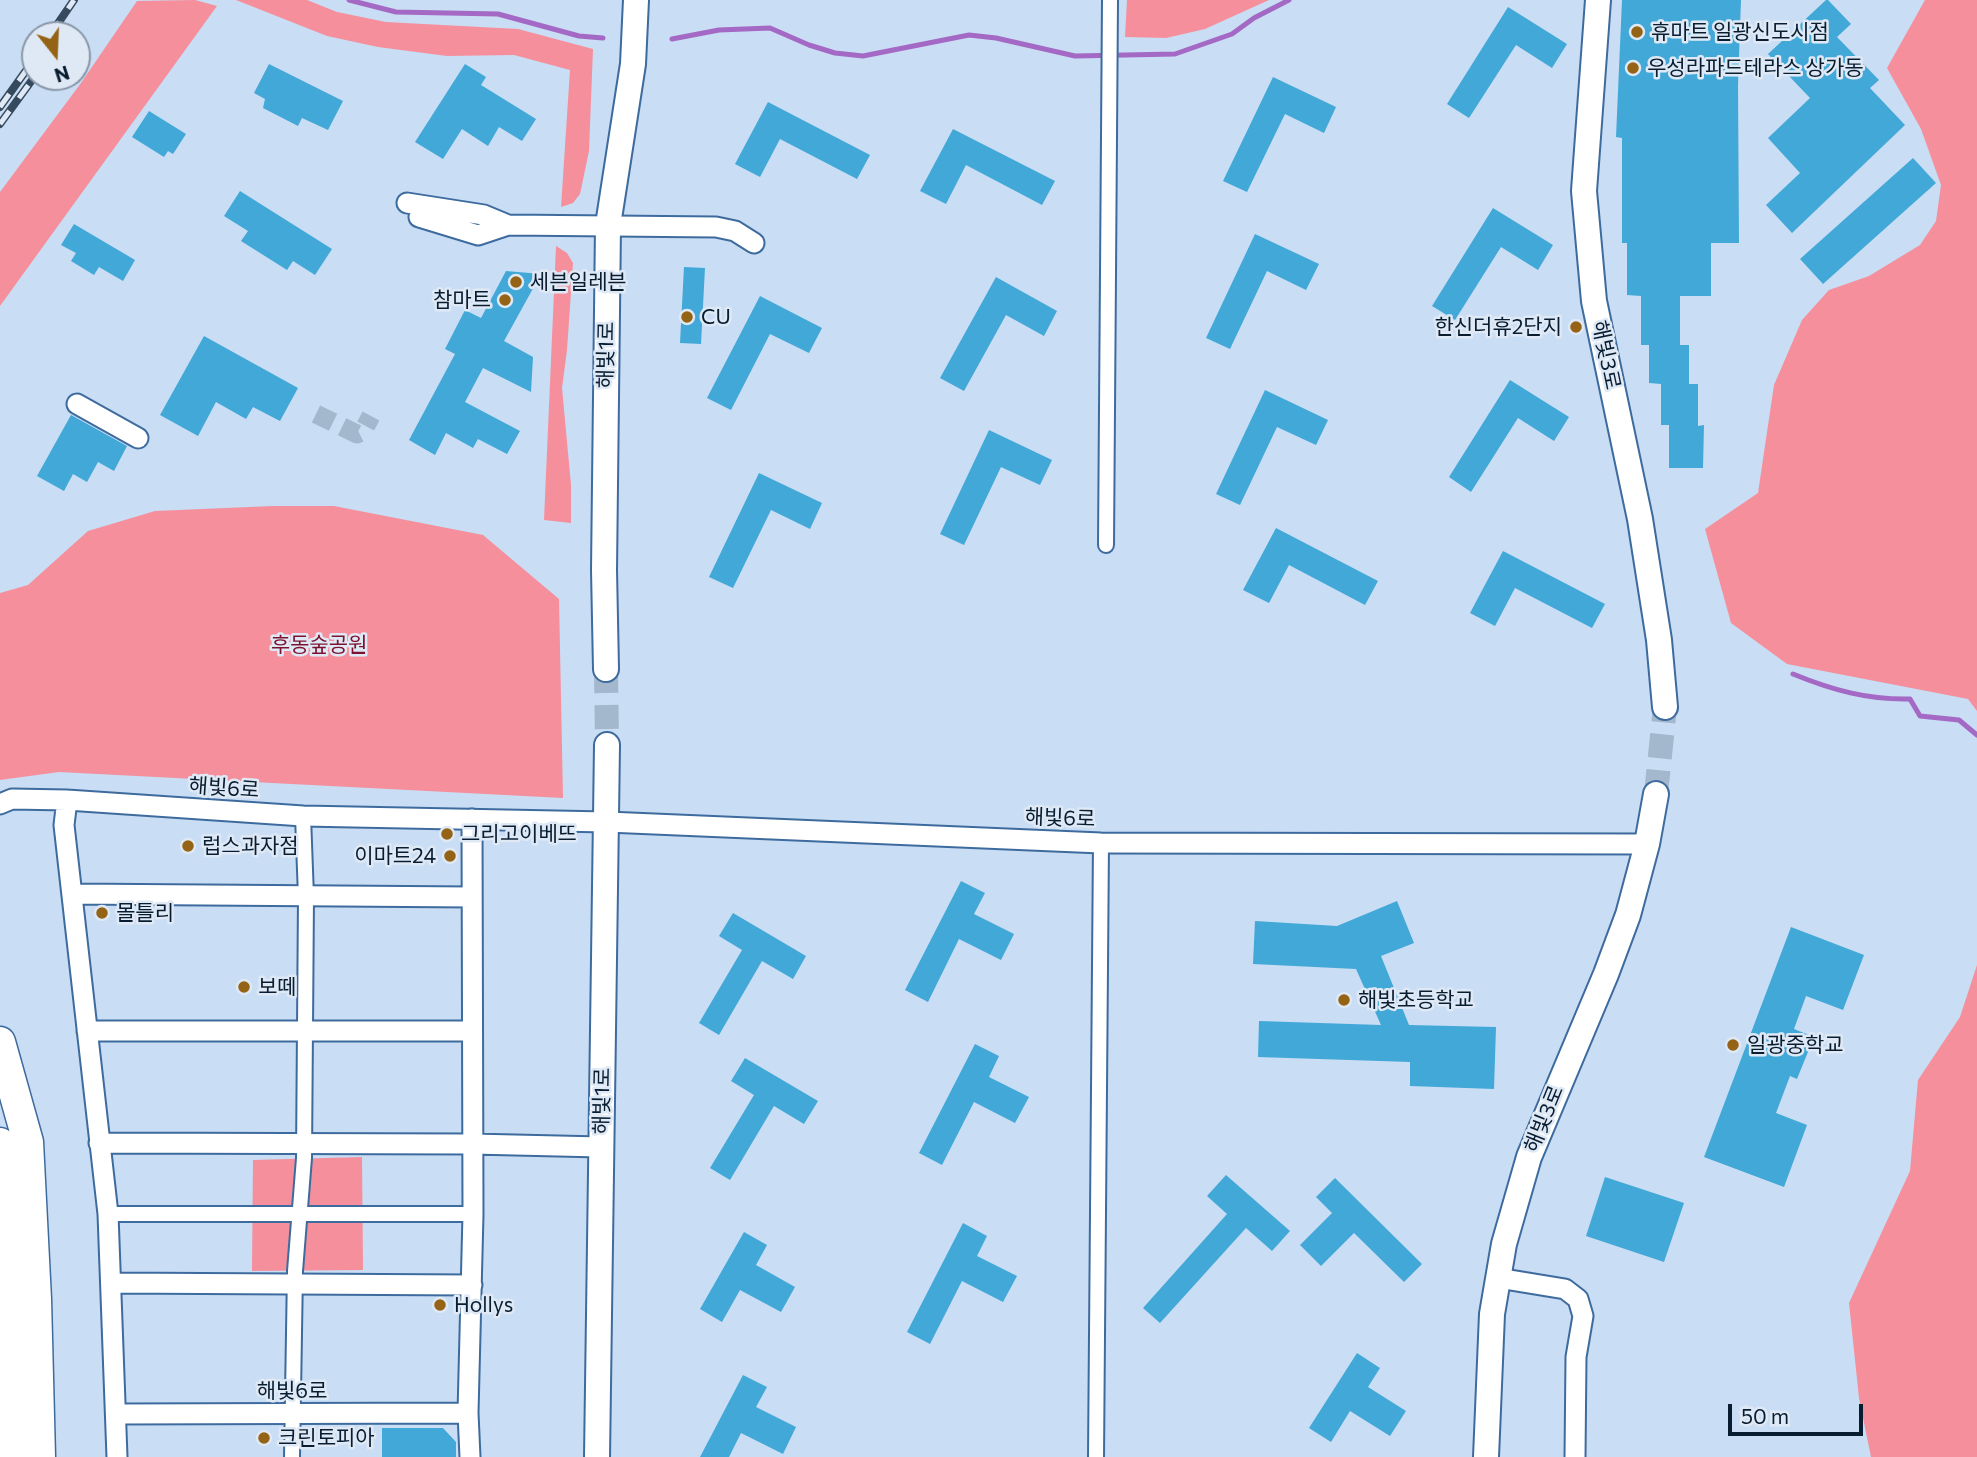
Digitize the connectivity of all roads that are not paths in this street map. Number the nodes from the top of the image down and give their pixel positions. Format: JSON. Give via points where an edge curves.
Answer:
{"nodes":[{"id":1,"x":636,"y":0,"type":"edge"},
{"id":2,"x":1110,"y":0,"type":"edge"},
{"id":3,"x":1598,"y":0,"type":"edge"},
{"id":4,"x":407,"y":208,"type":"dead end"},
{"id":5,"x":608,"y":225,"type":"junction"},
{"id":6,"x":754,"y":243,"type":"dead end"},
{"id":7,"x":77,"y":404,"type":"dead end"},
{"id":8,"x":138,"y":438,"type":"dead end"},
{"id":9,"x":1106,"y":545,"type":"dead end"},
{"id":10,"x":606,"y":669,"type":"tunnel mouth"},
{"id":11,"x":1665,"y":708,"type":"tunnel mouth"},
{"id":12,"x":607,"y":745,"type":"tunnel mouth"},
{"id":13,"x":1656,"y":794,"type":"tunnel mouth"},
{"id":14,"x":67,"y":800,"type":"junction"},
{"id":15,"x":0,"y":804,"type":"edge"},
{"id":16,"x":303,"y":816,"type":"junction"},
{"id":17,"x":472,"y":819,"type":"junction"},
{"id":18,"x":607,"y":822,"type":"junction"},
{"id":19,"x":1101,"y":843,"type":"junction"},
{"id":20,"x":1647,"y":844,"type":"junction"},
{"id":21,"x":72,"y":894,"type":"junction"},
{"id":22,"x":306,"y":897,"type":"junction"},
{"id":23,"x":472,"y":897,"type":"junction"},
{"id":24,"x":87,"y":1031,"type":"junction"},
{"id":25,"x":306,"y":1031,"type":"junction"},
{"id":26,"x":471,"y":1031,"type":"junction"},
{"id":27,"x":0,"y":1042,"type":"edge"},
{"id":28,"x":0,"y":1143,"type":"edge"},
{"id":29,"x":99,"y":1143,"type":"junction"},
{"id":30,"x":304,"y":1144,"type":"junction"},
{"id":31,"x":472,"y":1144,"type":"junction"},
{"id":32,"x":601,"y":1147,"type":"junction"},
{"id":33,"x":108,"y":1214,"type":"junction"},
{"id":34,"x":473,"y":1214,"type":"junction"},
{"id":35,"x":1498,"y":1278,"type":"junction"},
{"id":36,"x":295,"y":1282,"type":"junction"},
{"id":37,"x":112,"y":1283,"type":"junction"},
{"id":38,"x":472,"y":1284,"type":"junction"},
{"id":39,"x":468,"y":1413,"type":"junction"},
{"id":40,"x":117,"y":1414,"type":"junction"},
{"id":41,"x":291,"y":1414,"type":"junction"},
{"id":42,"x":11,"y":1457,"type":"edge"},
{"id":43,"x":40,"y":1457,"type":"edge"},
{"id":44,"x":117,"y":1457,"type":"edge"},
{"id":45,"x":292,"y":1457,"type":"edge"},
{"id":46,"x":470,"y":1457,"type":"edge"},
{"id":47,"x":597,"y":1457,"type":"edge"},
{"id":48,"x":1096,"y":1457,"type":"edge"},
{"id":49,"x":1486,"y":1457,"type":"edge"},
{"id":50,"x":1575,"y":1457,"type":"edge"}],
"edges":[{"from":1,"to":5,"type":"street","name":"해빛1로","via":[[634,64]]},
{"from":2,"to":9,"type":"street"},
{"from":3,"to":11,"type":"street","name":"해빛3로","via":[[1584,191],[1590,260],[1594,301],[1640,519]]},
{"from":4,"to":5,"type":"street","via":[[484,215],[508,225]]},
{"from":5,"to":6,"type":"street","via":[[716,226]]},
{"from":5,"to":10,"type":"street","name":"해빛1로"},
{"from":7,"to":8,"type":"street"},
{"from":12,"to":18,"type":"street","name":"해빛1로"},
{"from":13,"to":20,"type":"street","name":"해빛3로"},
{"from":14,"to":15,"type":"street","name":"해빛6로","via":[[12,799]]},
{"from":14,"to":16,"type":"street","name":"해빛6로"},
{"from":14,"to":21,"type":"street","via":[[64,825]]},
{"from":16,"to":17,"type":"street","name":"해빛6로"},
{"from":16,"to":22,"type":"street"},
{"from":17,"to":18,"type":"street","name":"해빛6로"},
{"from":17,"to":23,"type":"street"},
{"from":18,"to":19,"type":"street","name":"해빛6로"},
{"from":18,"to":32,"type":"street","name":"해빛1로"},
{"from":19,"to":20,"type":"street","name":"해빛6로"},
{"from":19,"to":48,"type":"street"},
{"from":20,"to":35,"type":"street","name":"해빛3로","via":[[1615,951],[1529,1157]]},
{"from":21,"to":22,"type":"street"},
{"from":21,"to":24,"type":"street"},
{"from":22,"to":23,"type":"street"},
{"from":22,"to":25,"type":"street"},
{"from":23,"to":26,"type":"street"},
{"from":24,"to":25,"type":"street"},
{"from":24,"to":29,"type":"street"},
{"from":25,"to":26,"type":"street"},
{"from":25,"to":30,"type":"street"},
{"from":26,"to":31,"type":"street"},
{"from":27,"to":43,"type":"main road","via":[[28,1142]]},
{"from":28,"to":42,"type":"main road"},
{"from":29,"to":30,"type":"street"},
{"from":29,"to":33,"type":"street"},
{"from":30,"to":31,"type":"street"},
{"from":30,"to":36,"type":"street"},
{"from":31,"to":32,"type":"street"},
{"from":31,"to":34,"type":"street"},
{"from":32,"to":47,"type":"street","name":"해빛1로"},
{"from":33,"to":34,"type":"street"},
{"from":33,"to":37,"type":"street"},
{"from":34,"to":38,"type":"street"},
{"from":35,"to":49,"type":"street","name":"해빛3로","via":[[1492,1314]]},
{"from":35,"to":50,"type":"street","via":[[1565,1289],[1578,1299],[1583,1316],[1576,1357]]},
{"from":36,"to":37,"type":"street"},
{"from":36,"to":38,"type":"street"},
{"from":36,"to":41,"type":"street"},
{"from":37,"to":40,"type":"street"},
{"from":38,"to":39,"type":"street"},
{"from":39,"to":41,"type":"street","name":"해빛6로"},
{"from":39,"to":46,"type":"street"},
{"from":40,"to":41,"type":"street","name":"해빛6로"},
{"from":40,"to":44,"type":"street"},
{"from":41,"to":45,"type":"street"}]}
